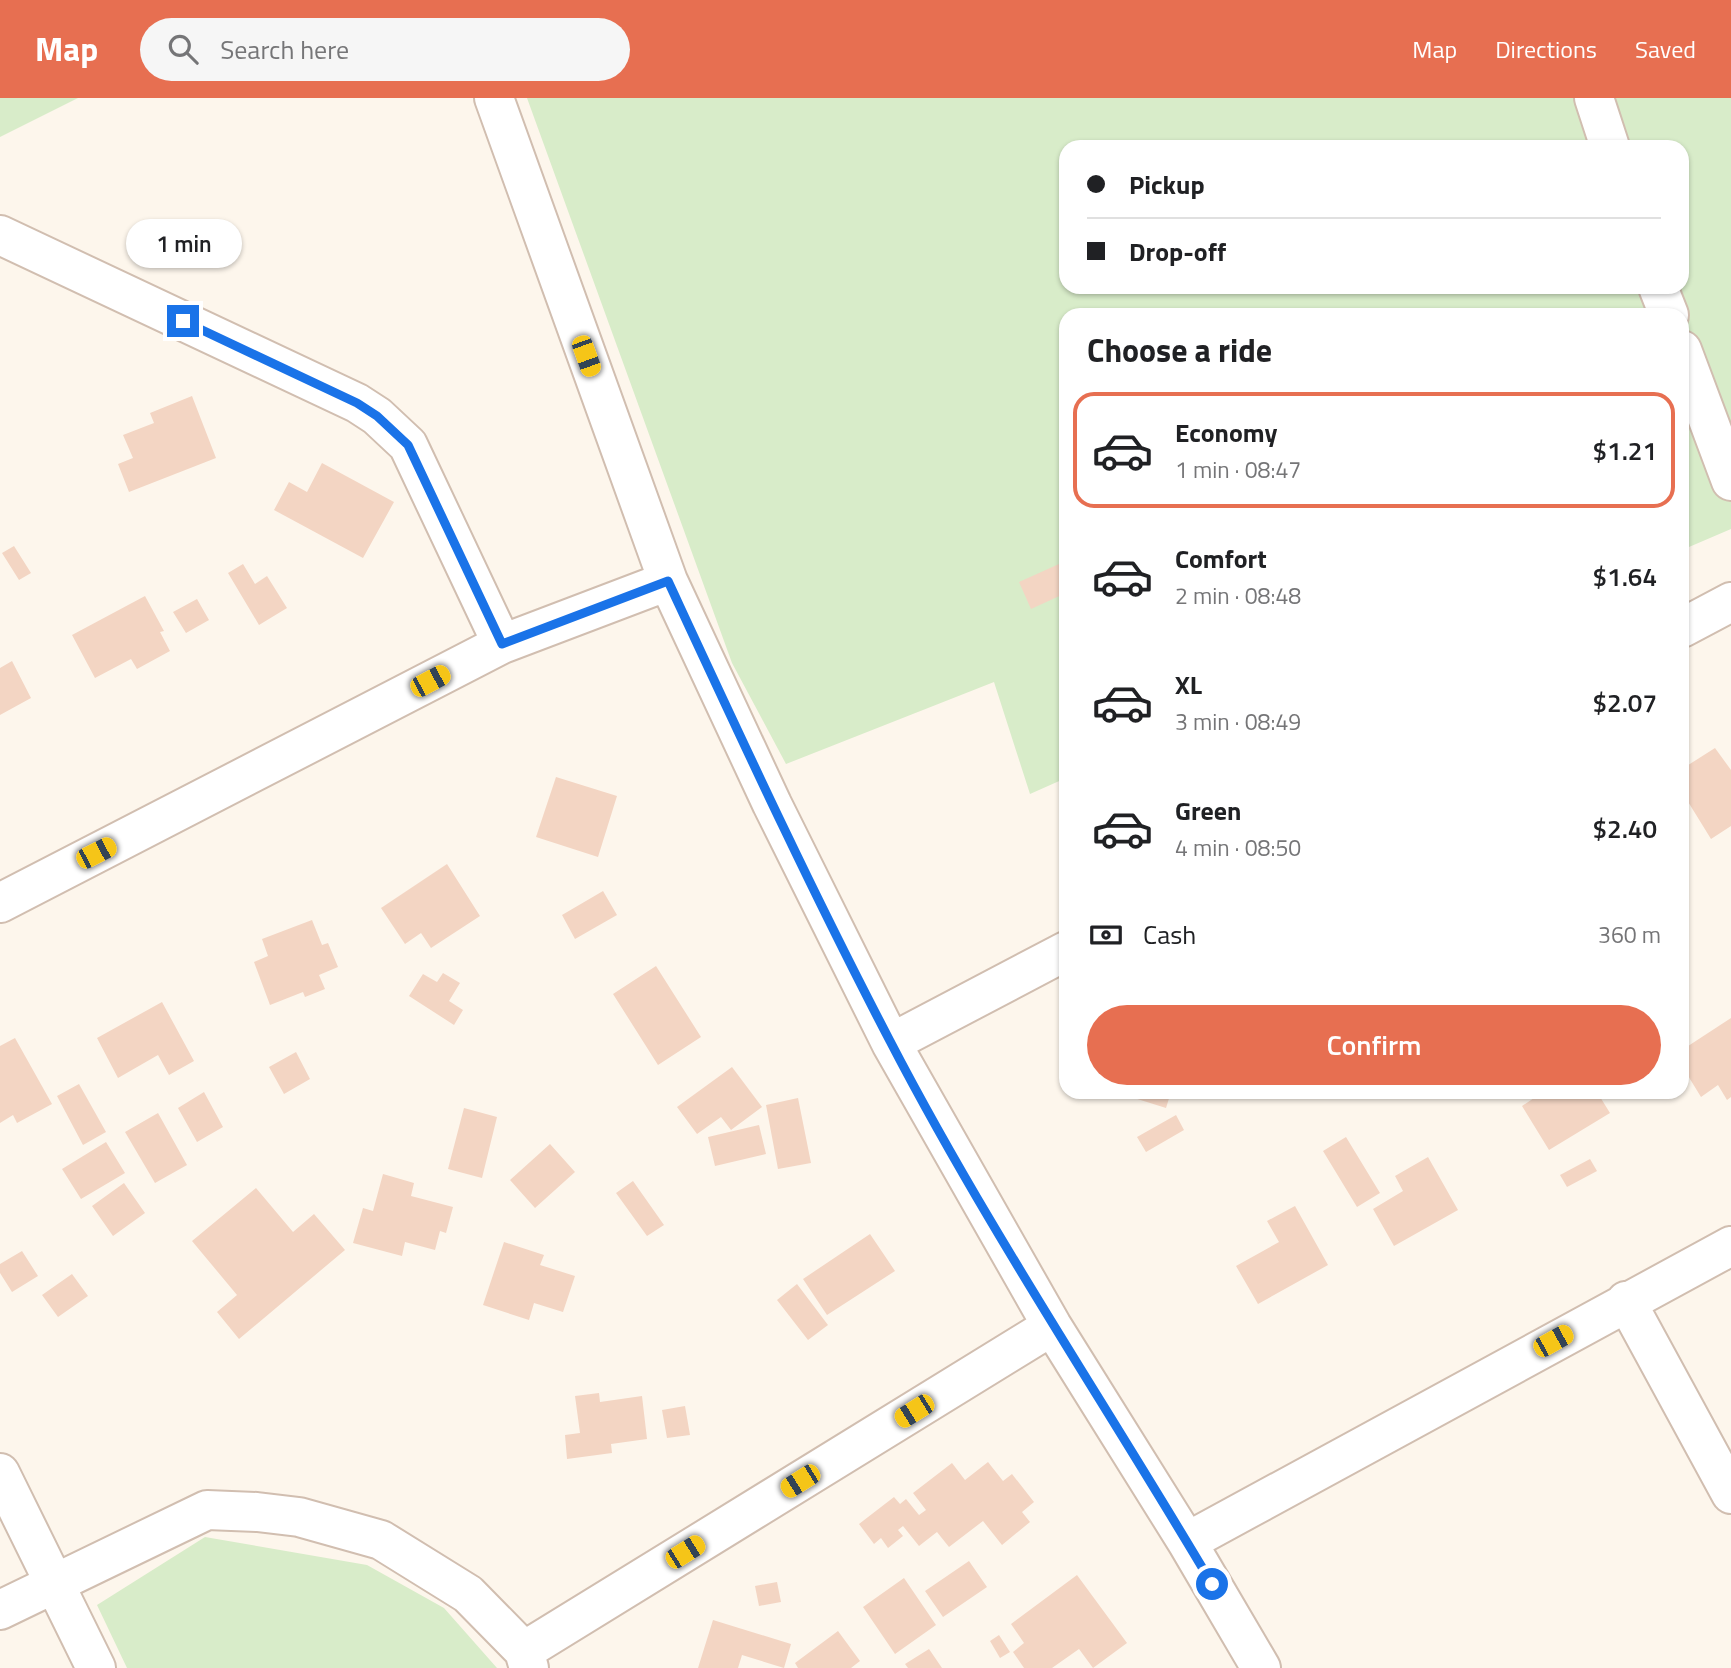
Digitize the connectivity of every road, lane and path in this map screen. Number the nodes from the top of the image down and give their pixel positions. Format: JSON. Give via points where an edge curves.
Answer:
{"nodes":[{"id":1,"x":494,"y":98,"type":"edge"},
{"id":2,"x":1594,"y":98,"type":"edge"},
{"id":3,"x":1608,"y":140,"type":"edge"},
{"id":4,"x":0,"y":235,"type":"edge"},
{"id":5,"x":1689,"y":369,"type":"edge"},
{"id":6,"x":1731,"y":481,"type":"edge"},
{"id":7,"x":668,"y":581,"type":"junction"},
{"id":8,"x":1731,"y":602,"type":"edge"},
{"id":9,"x":1689,"y":624,"type":"edge"},
{"id":10,"x":502,"y":644,"type":"junction"},
{"id":11,"x":0,"y":903,"type":"edge"},
{"id":12,"x":1059,"y":955,"type":"edge"},
{"id":13,"x":891,"y":1043,"type":"junction"},
{"id":14,"x":1731,"y":1246,"type":"edge"},
{"id":15,"x":1626,"y":1300,"type":"junction"},
{"id":16,"x":1052,"y":1326,"type":"junction"},
{"id":17,"x":0,"y":1474,"type":"edge"},
{"id":18,"x":1731,"y":1494,"type":"edge"},
{"id":19,"x":1187,"y":1542,"type":"junction"},
{"id":20,"x":55,"y":1583,"type":"junction"},
{"id":21,"x":0,"y":1610,"type":"edge"},
{"id":22,"x":527,"y":1660,"type":"edge"},
{"id":23,"x":96,"y":1668,"type":"edge"},
{"id":24,"x":1261,"y":1668,"type":"edge"}],
"edges":[{"from":1,"to":7,"type":"street"},
{"from":2,"to":3,"type":"street"},
{"from":4,"to":10,"type":"street","via":[[377,416],[408,445]]},
{"from":5,"to":6,"type":"street"},
{"from":7,"to":10,"type":"street"},
{"from":7,"to":13,"type":"street"},
{"from":8,"to":9,"type":"street"},
{"from":10,"to":11,"type":"street"},
{"from":12,"to":13,"type":"street"},
{"from":13,"to":16,"type":"street"},
{"from":14,"to":15,"type":"street"},
{"from":15,"to":18,"type":"street"},
{"from":15,"to":19,"type":"street"},
{"from":16,"to":19,"type":"street"},
{"from":16,"to":22,"type":"street"},
{"from":17,"to":20,"type":"street"},
{"from":19,"to":24,"type":"street"},
{"from":20,"to":21,"type":"street"},
{"from":20,"to":22,"type":"street","via":[[207,1510],[299,1517],[381,1539],[468,1594]]},
{"from":20,"to":23,"type":"street"}]}
